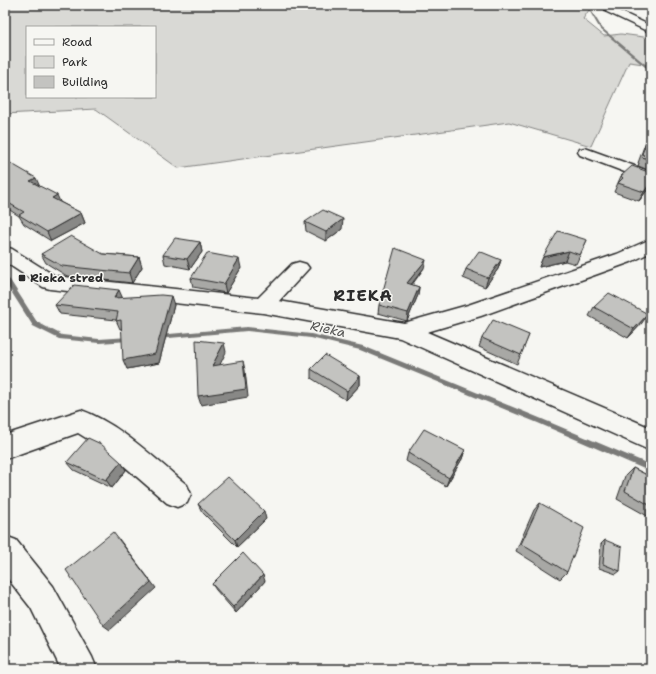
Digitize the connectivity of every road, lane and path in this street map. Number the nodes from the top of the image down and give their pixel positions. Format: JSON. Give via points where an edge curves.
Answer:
{"nodes":[{"id":1,"x":607,"y":5,"type":"edge"},
{"id":2,"x":651,"y":30,"type":"edge"},
{"id":3,"x":585,"y":152,"type":"dead end"},
{"id":4,"x":651,"y":177,"type":"edge"},
{"id":5,"x":651,"y":246,"type":"edge"},
{"id":6,"x":5,"y":253,"type":"edge"},
{"id":7,"x":299,"y":268,"type":"dead end"},
{"id":8,"x":262,"y":306,"type":"junction"},
{"id":9,"x":404,"y":331,"type":"junction"},
{"id":10,"x":651,"y":440,"type":"edge"},
{"id":11,"x":5,"y":447,"type":"edge"},
{"id":12,"x":177,"y":494,"type":"dead end"},
{"id":13,"x":5,"y":551,"type":"edge"},
{"id":14,"x":80,"y":669,"type":"edge"}],
"edges":[{"from":1,"to":2,"type":"street","via":[[610,10]]},
{"from":3,"to":4,"type":"street"},
{"from":5,"to":9,"type":"street","via":[[474,311]]},
{"from":6,"to":8,"type":"street","via":[[50,282]]},
{"from":7,"to":8,"type":"street"},
{"from":8,"to":9,"type":"street"},
{"from":9,"to":10,"type":"street"},
{"from":11,"to":12,"type":"street","via":[[81,421],[116,443]]},
{"from":13,"to":14,"type":"street","via":[[42,597]]}]}
